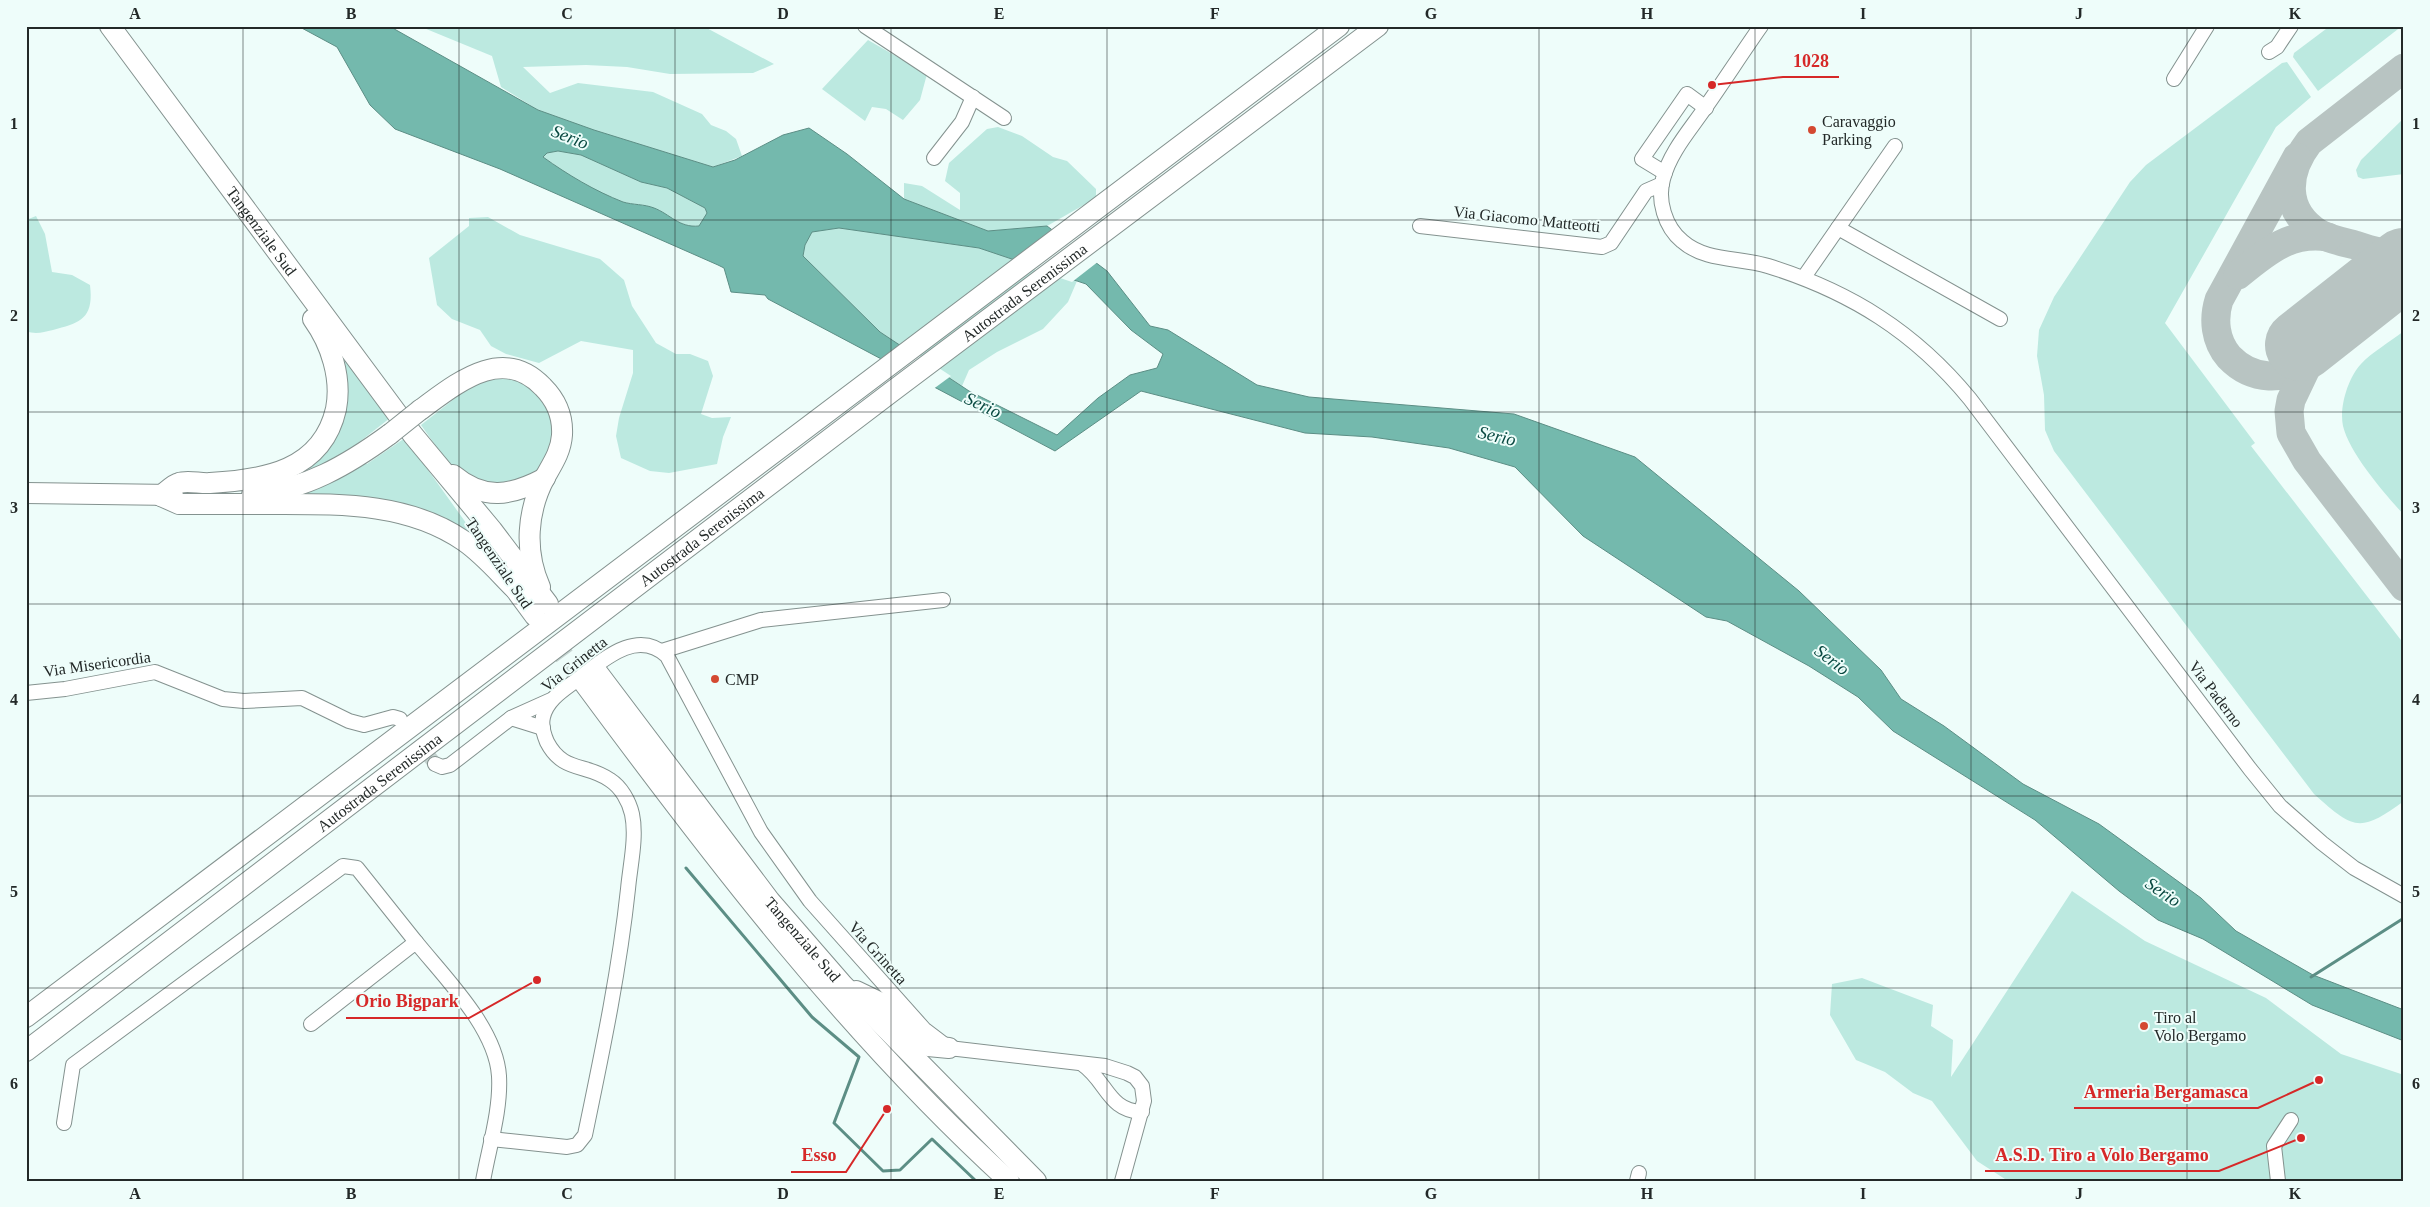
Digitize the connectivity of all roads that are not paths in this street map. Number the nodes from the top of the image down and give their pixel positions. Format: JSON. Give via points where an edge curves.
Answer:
{"nodes":[{"id":1,"x":110,"y":26,"type":"edge"},
{"id":2,"x":865,"y":26,"type":"edge"},
{"id":3,"x":1339,"y":26,"type":"edge"},
{"id":4,"x":1378,"y":26,"type":"edge"},
{"id":5,"x":1761,"y":26,"type":"edge"},
{"id":6,"x":2208,"y":26,"type":"edge"},
{"id":7,"x":2291,"y":26,"type":"edge"},
{"id":8,"x":2269,"y":52,"type":"dead end"},
{"id":9,"x":2174,"y":79,"type":"dead end"},
{"id":10,"x":973,"y":96,"type":"junction"},
{"id":11,"x":1706,"y":108,"type":"junction"},
{"id":12,"x":1004,"y":118,"type":"dead end"},
{"id":13,"x":1895,"y":146,"type":"dead end"},
{"id":14,"x":934,"y":158,"type":"dead end"},
{"id":15,"x":1663,"y":178,"type":"junction"},
{"id":16,"x":1420,"y":226,"type":"dead end"},
{"id":17,"x":1838,"y":228,"type":"junction"},
{"id":18,"x":260,"y":230,"type":"junction"},
{"id":19,"x":1804,"y":277,"type":"junction"},
{"id":20,"x":2000,"y":319,"type":"dead end"},
{"id":21,"x":413,"y":435,"type":"junction"},
{"id":22,"x":545,"y":478,"type":"junction"},
{"id":23,"x":26,"y":493,"type":"edge"},
{"id":24,"x":160,"y":496,"type":"junction"},
{"id":25,"x":514,"y":588,"type":"junction"},
{"id":26,"x":943,"y":600,"type":"dead end"},
{"id":27,"x":542,"y":610,"type":"junction"},
{"id":28,"x":662,"y":651,"type":"junction"},
{"id":29,"x":26,"y":693,"type":"edge"},
{"id":30,"x":550,"y":700,"type":"junction"},
{"id":31,"x":400,"y":718,"type":"dead end"},
{"id":32,"x":512,"y":718,"type":"junction"},
{"id":33,"x":543,"y":728,"type":"junction"},
{"id":34,"x":435,"y":764,"type":"dead end"},
{"id":35,"x":2404,"y":896,"type":"edge"},
{"id":36,"x":416,"y":942,"type":"junction"},
{"id":37,"x":844,"y":985,"type":"junction"},
{"id":38,"x":26,"y":1017,"type":"edge"},
{"id":39,"x":311,"y":1024,"type":"dead end"},
{"id":40,"x":949,"y":1048,"type":"junction"},
{"id":41,"x":26,"y":1051,"type":"edge"},
{"id":42,"x":1082,"y":1063,"type":"junction"},
{"id":43,"x":1142,"y":1112,"type":"junction"},
{"id":44,"x":2291,"y":1120,"type":"dead end"},
{"id":45,"x":64,"y":1123,"type":"dead end"},
{"id":46,"x":491,"y":1139,"type":"junction"},
{"id":47,"x":483,"y":1181,"type":"edge"},
{"id":48,"x":1010,"y":1181,"type":"edge"},
{"id":49,"x":1036,"y":1181,"type":"edge"},
{"id":50,"x":1122,"y":1181,"type":"edge"},
{"id":51,"x":2278,"y":1181,"type":"edge"}],
"edges":[{"from":1,"to":18,"type":"highway","name":"Tangenziale Sud"},
{"from":2,"to":10,"type":"street","via":[[871,33]]},
{"from":3,"to":38,"type":"highway","name":"Autostrada Serenissima"},
{"from":4,"to":41,"type":"highway","name":"Autostrada Serenissima"},
{"from":5,"to":11,"type":"street"},
{"from":6,"to":9,"type":"street"},
{"from":7,"to":8,"type":"street","via":[[2277,47]]},
{"from":10,"to":12,"type":"street"},
{"from":10,"to":14,"type":"street","via":[[962,122]]},
{"from":11,"to":15,"type":"street","via":[[1676,151]]},
{"from":11,"to":15,"type":"street","via":[[1686,94],[1642,159]]},
{"from":13,"to":17,"type":"street"},
{"from":15,"to":16,"type":"street","name":"Via Giacomo Matteotti","via":[[1646,191],[1611,243],[1602,247]]},
{"from":15,"to":19,"type":"street","via":[[1661,196],[1668,223],[1672,231],[1692,247],[1707,255],[1759,263]]},
{"from":17,"to":19,"type":"street"},
{"from":17,"to":20,"type":"street"},
{"from":18,"to":21,"type":"highway","name":"Tangenziale Sud"},
{"from":18,"to":24,"type":"highway","via":[[274,262],[329,347],[338,384],[334,414],[315,449],[282,472],[238,482],[179,483]]},
{"from":19,"to":35,"type":"street","name":"Via Paderno","via":[[1878,314],[1916,343],[1954,379],[2280,806],[2354,868]]},
{"from":21,"to":22,"type":"highway","via":[[454,476],[480,491],[496,494],[513,491]]},
{"from":21,"to":25,"type":"highway","name":"Tangenziale Sud"},
{"from":21,"to":27,"type":"highway","name":"Tangenziale Sud","via":[[492,530]]},
{"from":22,"to":24,"type":"highway","bridge":true,"via":[[560,449],[562,424],[558,408],[550,394],[530,376],[504,368],[472,375],[364,453],[338,468],[287,489],[254,494]]},
{"from":22,"to":27,"type":"highway","via":[[532,512],[529,537]]},
{"from":23,"to":24,"type":"highway"},
{"from":24,"to":25,"type":"highway","via":[[179,504],[320,504],[401,512],[464,541]]},
{"from":25,"to":27,"type":"highway","name":"Tangenziale Sud"},
{"from":26,"to":28,"type":"street","via":[[761,620]]},
{"from":28,"to":30,"type":"street","name":"Via Grinetta","via":[[641,645],[610,654]]},
{"from":28,"to":40,"type":"street","name":"Via Grinetta","via":[[761,832],[810,901],[924,1029]]},
{"from":29,"to":31,"type":"street","name":"Via Misericordia","via":[[66,689],[154,672],[223,699],[302,698],[359,724]]},
{"from":30,"to":32,"type":"street"},
{"from":30,"to":33,"type":"street","name":"Via Grinetta","via":[[543,717]]},
{"from":32,"to":33,"type":"street"},
{"from":32,"to":34,"type":"street","via":[[450,765],[442,767]]},
{"from":33,"to":46,"type":"street","via":[[551,750],[559,759],[610,780],[628,802],[633,840],[625,914],[612,1010],[583,1139],[577,1145],[567,1147]]},
{"from":36,"to":39,"type":"street"},
{"from":36,"to":45,"type":"street","via":[[357,868],[343,866],[73,1065]]},
{"from":36,"to":46,"type":"street","via":[[473,1014],[490,1041],[499,1076]]},
{"from":37,"to":40,"type":"highway","via":[[883,1004],[928,1046]]},
{"from":37,"to":48,"type":"highway","name":"Tangenziale Sud","via":[[770,901],[591,678],[694,831],[814,979],[924,1099]]},
{"from":37,"to":49,"type":"highway","name":"Tangenziale Sud"},
{"from":40,"to":42,"type":"street"},
{"from":42,"to":43,"type":"street","via":[[1098,1076],[1115,1104],[1123,1109]]},
{"from":42,"to":43,"type":"street","via":[[1105,1066],[1135,1078],[1144,1093]]},
{"from":43,"to":50,"type":"street"},
{"from":44,"to":51,"type":"street","via":[[2274,1146]]},
{"from":46,"to":47,"type":"street"}]}
